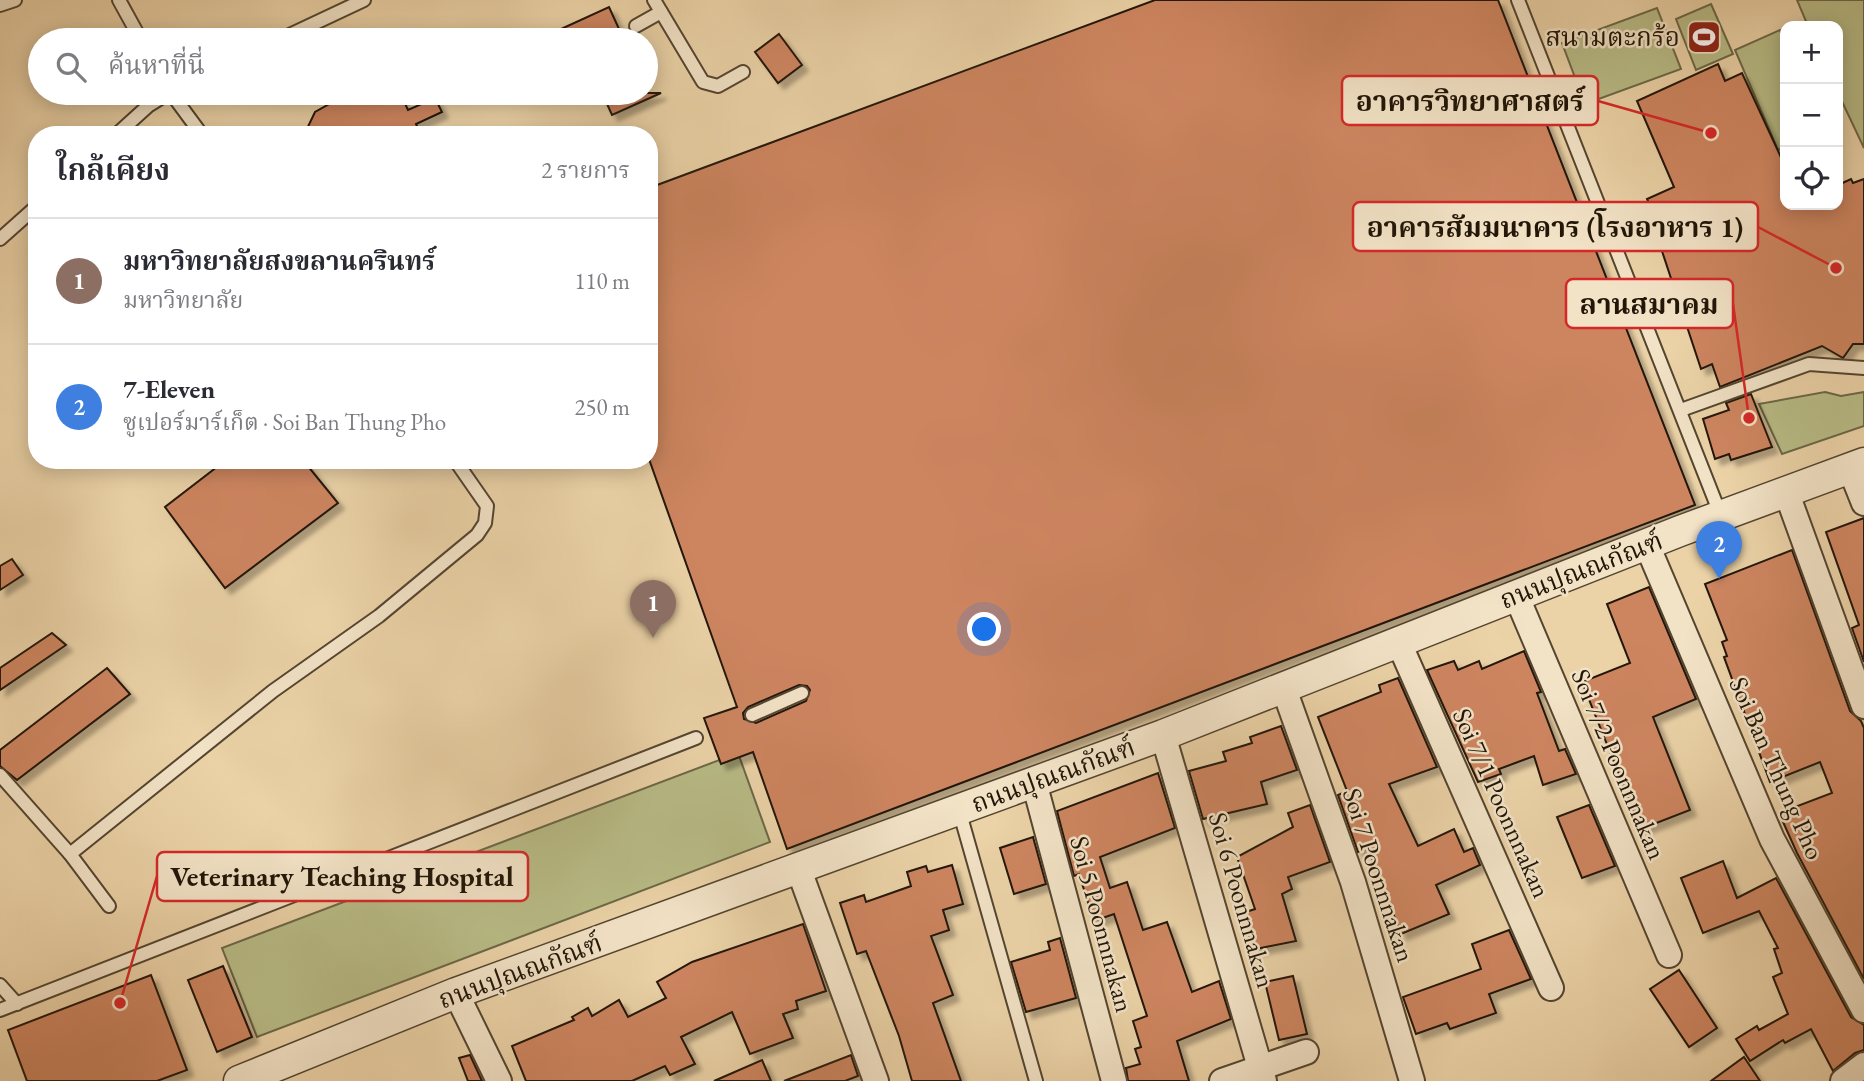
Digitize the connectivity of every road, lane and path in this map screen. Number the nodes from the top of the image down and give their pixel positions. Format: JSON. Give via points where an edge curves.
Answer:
{"nodes":[{"id":1,"x":15,"y":0,"type":"edge"},
{"id":2,"x":118,"y":0,"type":"edge"},
{"id":3,"x":364,"y":0,"type":"edge"},
{"id":4,"x":654,"y":0,"type":"edge"},
{"id":5,"x":1518,"y":0,"type":"edge"},
{"id":6,"x":0,"y":5,"type":"edge"},
{"id":7,"x":661,"y":12,"type":"junction"},
{"id":8,"x":636,"y":26,"type":"dead end"},
{"id":9,"x":134,"y":28,"type":"edge"},
{"id":10,"x":304,"y":28,"type":"edge"},
{"id":11,"x":743,"y":72,"type":"dead end"},
{"id":12,"x":150,"y":105,"type":"edge"},
{"id":13,"x":179,"y":105,"type":"edge"},
{"id":14,"x":126,"y":126,"type":"edge"},
{"id":15,"x":195,"y":126,"type":"edge"},
{"id":16,"x":28,"y":214,"type":"edge"},
{"id":17,"x":0,"y":239,"type":"edge"},
{"id":18,"x":1864,"y":368,"type":"edge"},
{"id":19,"x":1681,"y":410,"type":"junction"},
{"id":20,"x":1857,"y":465,"type":"edge"},
{"id":21,"x":461,"y":469,"type":"edge"},
{"id":22,"x":1786,"y":491,"type":"junction"},
{"id":23,"x":1864,"y":503,"type":"edge"},
{"id":24,"x":1721,"y":516,"type":"junction"},
{"id":25,"x":1647,"y":545,"type":"junction"},
{"id":26,"x":1516,"y":595,"type":"junction"},
{"id":27,"x":1399,"y":643,"type":"junction"},
{"id":28,"x":1284,"y":689,"type":"junction"},
{"id":29,"x":802,"y":692,"type":"dead end"},
{"id":30,"x":1864,"y":706,"type":"edge"},
{"id":31,"x":752,"y":715,"type":"dead end"},
{"id":32,"x":1163,"y":735,"type":"junction"},
{"id":33,"x":696,"y":738,"type":"dead end"},
{"id":34,"x":0,"y":775,"type":"edge"},
{"id":35,"x":1034,"y":782,"type":"junction"},
{"id":36,"x":959,"y":809,"type":"junction"},
{"id":37,"x":71,"y":854,"type":"junction"},
{"id":38,"x":799,"y":870,"type":"junction"},
{"id":39,"x":109,"y":906,"type":"dead end"},
{"id":40,"x":1669,"y":956,"type":"dead end"},
{"id":41,"x":0,"y":985,"type":"edge"},
{"id":42,"x":1551,"y":988,"type":"dead end"},
{"id":43,"x":456,"y":993,"type":"junction"},
{"id":44,"x":17,"y":1004,"type":"junction"},
{"id":45,"x":0,"y":1010,"type":"edge"},
{"id":46,"x":1864,"y":1010,"type":"edge"},
{"id":47,"x":1306,"y":1052,"type":"dead end"},
{"id":48,"x":1864,"y":1065,"type":"edge"},
{"id":49,"x":284,"y":1073,"type":"edge"},
{"id":50,"x":1262,"y":1075,"type":"edge"},
{"id":51,"x":239,"y":1081,"type":"edge"},
{"id":52,"x":499,"y":1081,"type":"edge"},
{"id":53,"x":876,"y":1081,"type":"edge"},
{"id":54,"x":1037,"y":1081,"type":"edge"},
{"id":55,"x":1114,"y":1081,"type":"edge"},
{"id":56,"x":1222,"y":1081,"type":"edge"},
{"id":57,"x":1412,"y":1081,"type":"edge"},
{"id":58,"x":1843,"y":1081,"type":"edge"}],
"edges":[{"from":1,"to":6,"type":"lane"},
{"from":2,"to":9,"type":"lane"},
{"from":3,"to":10,"type":"lane"},
{"from":4,"to":7,"type":"lane"},
{"from":5,"to":19,"type":"lane"},
{"from":7,"to":8,"type":"lane"},
{"from":7,"to":11,"type":"lane","via":[[703,82],[718,86]]},
{"from":12,"to":14,"type":"lane"},
{"from":13,"to":15,"type":"lane"},
{"from":16,"to":17,"type":"lane"},
{"from":18,"to":19,"type":"lane","via":[[1809,364]]},
{"from":19,"to":24,"type":"lane"},
{"from":20,"to":22,"type":"street","name":"ถนนปุณณกัณฑ์"},
{"from":20,"to":23,"type":"street"},
{"from":21,"to":37,"type":"lane","via":[[487,506],[485,523],[477,535]]},
{"from":22,"to":24,"type":"street","name":"ถนนปุณณกัณฑ์"},
{"from":22,"to":30,"type":"street"},
{"from":24,"to":25,"type":"street","name":"ถนนปุณณกัณฑ์"},
{"from":25,"to":26,"type":"street","name":"ถนนปุณณกัณฑ์"},
{"from":25,"to":46,"type":"street","name":"Soi Ban Thung Pho","via":[[1772,839]]},
{"from":26,"to":27,"type":"street","name":"ถนนปุณณกัณฑ์"},
{"from":26,"to":40,"type":"street","name":"Soi 7/2 Poonnnakan"},
{"from":27,"to":28,"type":"street","name":"ถนนปุณณกัณฑ์"},
{"from":27,"to":42,"type":"street","name":"Soi 7/1 Poonnnakan"},
{"from":28,"to":32,"type":"street","name":"ถนนปุณณกัณฑ์"},
{"from":28,"to":57,"type":"street","name":"Soi 7 Poonnnakan","via":[[1353,882]]},
{"from":29,"to":31,"type":"lane"},
{"from":32,"to":35,"type":"street","name":"ถนนปุณณกัณฑ์"},
{"from":32,"to":50,"type":"street","name":"Soi 6 Poonnnakan"},
{"from":33,"to":44,"type":"lane"},
{"from":34,"to":37,"type":"lane"},
{"from":35,"to":36,"type":"street","name":"ถนนปุณณกัณฑ์"},
{"from":35,"to":55,"type":"street","name":"Soi 5 Poonnnakan"},
{"from":36,"to":38,"type":"street","name":"ถนนปุณณกัณฑ์"},
{"from":36,"to":54,"type":"lane"},
{"from":37,"to":39,"type":"lane"},
{"from":38,"to":43,"type":"street","name":"ถนนปุณณกัณฑ์"},
{"from":38,"to":53,"type":"street"},
{"from":41,"to":44,"type":"lane"},
{"from":43,"to":49,"type":"street","name":"ถนนปุณณกัณฑ์"},
{"from":43,"to":52,"type":"street"},
{"from":44,"to":45,"type":"lane"},
{"from":47,"to":50,"type":"street"},
{"from":48,"to":58,"type":"street"},
{"from":49,"to":51,"type":"street","name":"ถนนปุณณกัณฑ์"},
{"from":50,"to":56,"type":"street"}]}
